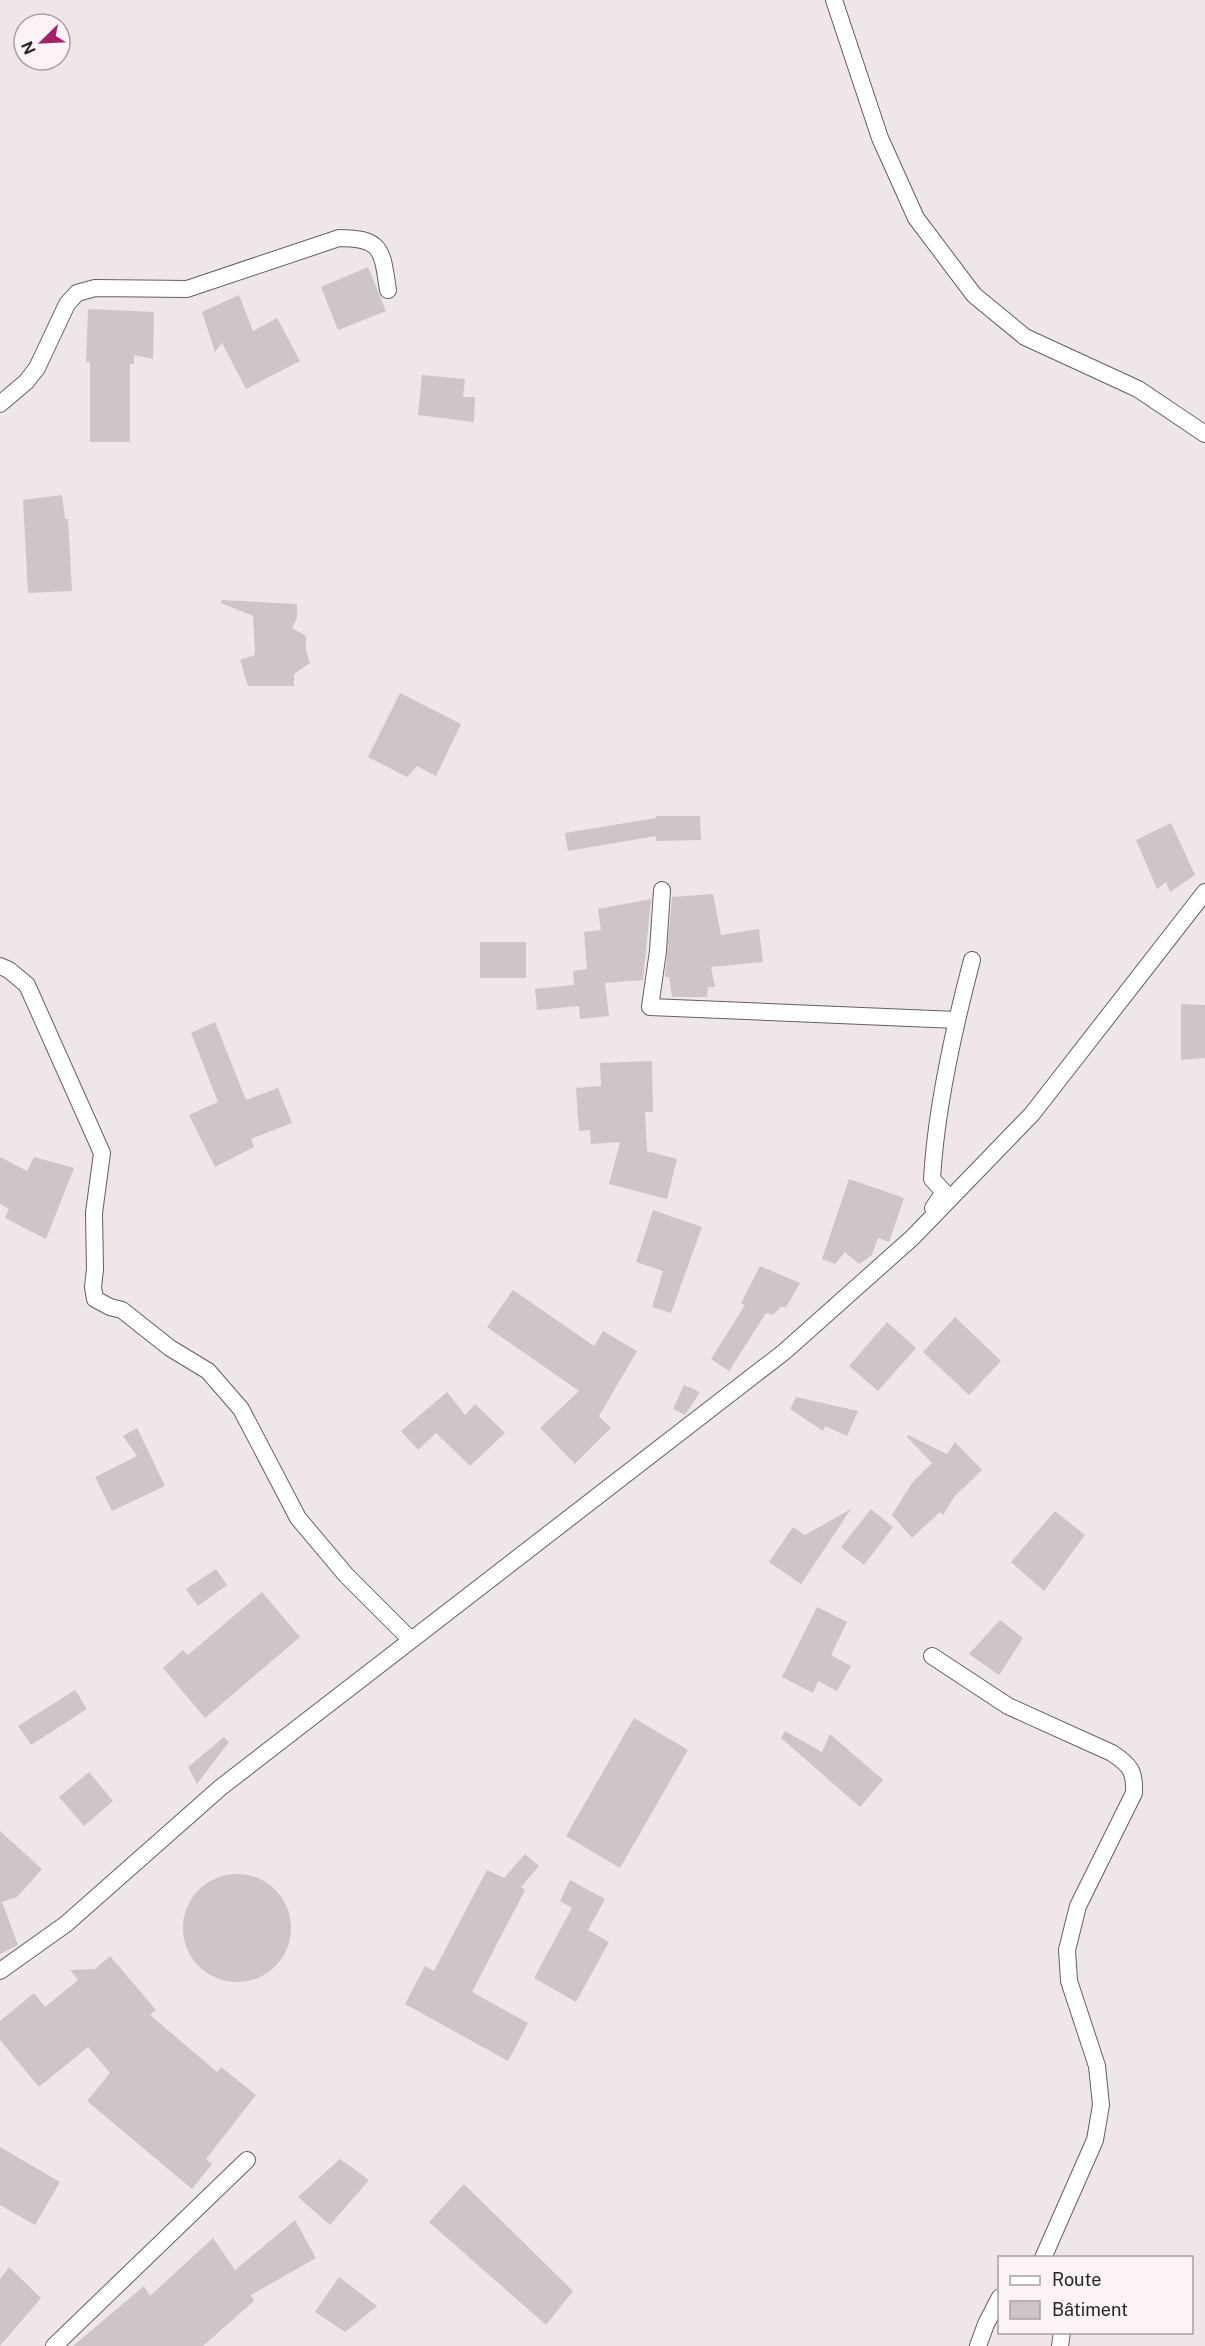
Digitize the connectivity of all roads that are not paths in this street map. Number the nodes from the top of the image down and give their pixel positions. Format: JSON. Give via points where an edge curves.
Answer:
{"nodes":[{"id":1,"x":834,"y":0,"type":"edge"},
{"id":2,"x":388,"y":290,"type":"dead end"},
{"id":3,"x":0,"y":404,"type":"edge"},
{"id":4,"x":1205,"y":434,"type":"edge"},
{"id":5,"x":662,"y":890,"type":"dead end"},
{"id":6,"x":1205,"y":892,"type":"edge"},
{"id":7,"x":972,"y":960,"type":"dead end"},
{"id":8,"x":0,"y":966,"type":"edge"},
{"id":9,"x":957,"y":1020,"type":"junction"},
{"id":10,"x":912,"y":1238,"type":"junction"},
{"id":11,"x":411,"y":1640,"type":"junction"},
{"id":12,"x":932,"y":1656,"type":"dead end"},
{"id":13,"x":0,"y":1971,"type":"edge"},
{"id":14,"x":247,"y":2160,"type":"dead end"},
{"id":15,"x":1044,"y":2256,"type":"edge"},
{"id":16,"x":998,"y":2299,"type":"edge"},
{"id":17,"x":54,"y":2346,"type":"edge"},
{"id":18,"x":978,"y":2346,"type":"edge"}],
"edges":[{"from":1,"to":4,"type":"street","via":[[879,138],[916,218],[974,295],[1025,337],[1138,389]]},
{"from":2,"to":3,"type":"street","via":[[383,256],[374,245],[359,238],[339,238],[187,289],[95,288],[77,293],[67,304],[37,368]]},
{"from":5,"to":9,"type":"street","via":[[650,1007]]},
{"from":6,"to":10,"type":"street","via":[[1032,1114]]},
{"from":7,"to":9,"type":"street"},
{"from":8,"to":11,"type":"street","via":[[27,985],[102,1153],[94,1213],[95,1299],[122,1310],[208,1371],[241,1409],[298,1518],[346,1575]]},
{"from":9,"to":10,"type":"street","via":[[934,1145],[932,1179],[944,1192]]},
{"from":10,"to":11,"type":"street","via":[[784,1352]]},
{"from":11,"to":13,"type":"street","via":[[220,1788],[66,1924]]},
{"from":12,"to":15,"type":"street","via":[[1008,1706],[1112,1753],[1127,1763],[1135,1779],[1134,1793],[1078,1906],[1067,1950],[1069,1981],[1097,2066],[1101,2105],[1095,2140]]},
{"from":14,"to":17,"type":"street"},
{"from":16,"to":18,"type":"street"}]}
